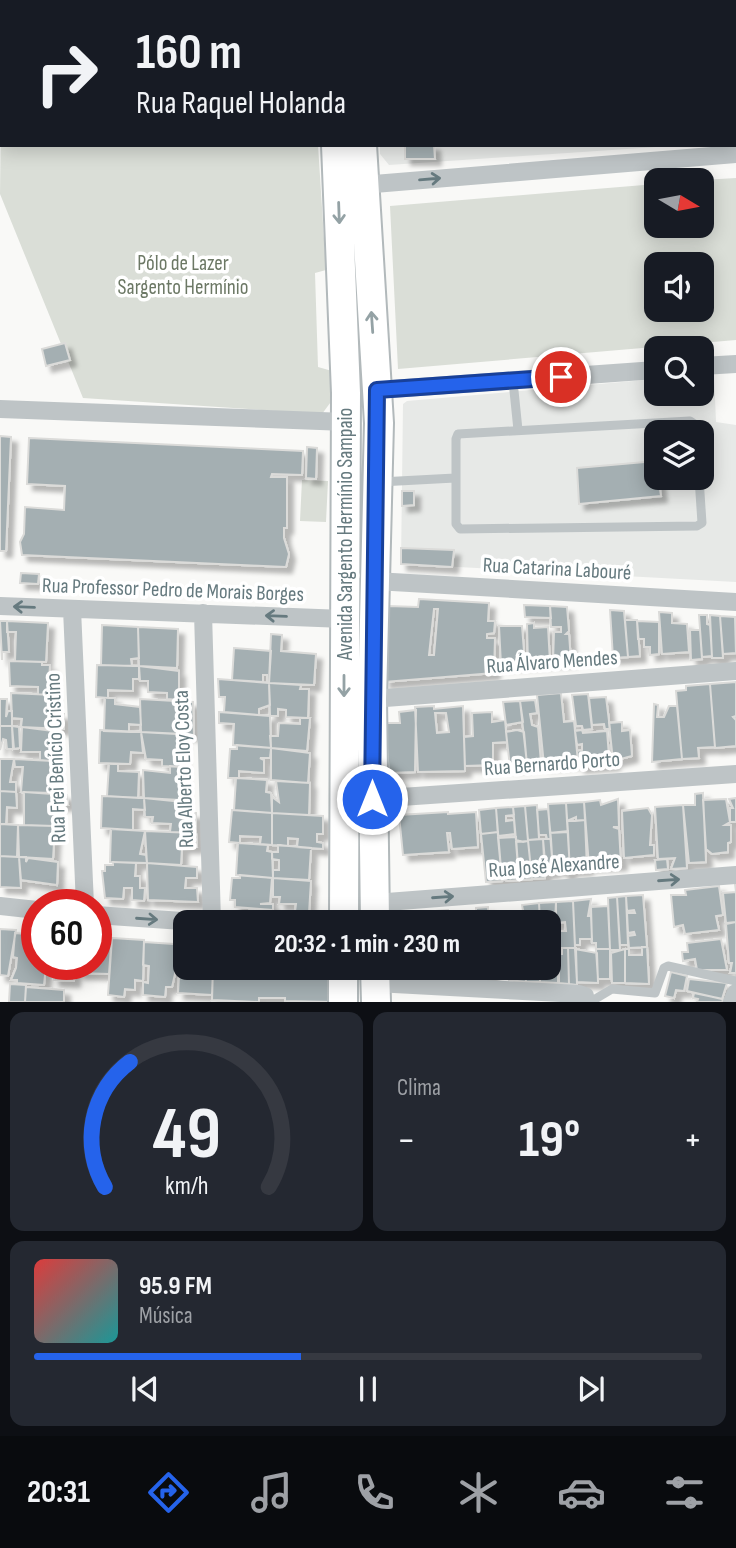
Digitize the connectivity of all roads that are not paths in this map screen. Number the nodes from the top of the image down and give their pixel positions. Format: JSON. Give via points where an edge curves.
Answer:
{"nodes":[{"id":1,"x":336,"y":147,"type":"edge"},
{"id":2,"x":362,"y":147,"type":"edge"},
{"id":3,"x":736,"y":154,"type":"edge"},
{"id":4,"x":362,"y":184,"type":"junction"},
{"id":5,"x":736,"y":364,"type":"edge"},
{"id":6,"x":714,"y":365,"type":"edge"},
{"id":7,"x":644,"y":371,"type":"edge"},
{"id":8,"x":513,"y":381,"type":"junction"},
{"id":9,"x":377,"y":390,"type":"junction"},
{"id":10,"x":0,"y":409,"type":"edge"},
{"id":11,"x":346,"y":422,"type":"junction"},
{"id":12,"x":644,"y":423,"type":"edge"},
{"id":13,"x":518,"y":430,"type":"junction"},
{"id":14,"x":455,"y":478,"type":"junction"},
{"id":15,"x":378,"y":482,"type":"junction"},
{"id":16,"x":700,"y":490,"type":"edge"},
{"id":17,"x":375,"y":581,"type":"junction"},
{"id":18,"x":736,"y":602,"type":"edge"},
{"id":19,"x":0,"y":606,"type":"edge"},
{"id":20,"x":72,"y":609,"type":"junction"},
{"id":21,"x":203,"y":613,"type":"junction"},
{"id":22,"x":344,"y":619,"type":"junction"},
{"id":23,"x":736,"y":671,"type":"edge"},
{"id":24,"x":372,"y":699,"type":"junction"},
{"id":25,"x":736,"y":774,"type":"edge"},
{"id":26,"x":372,"y":799,"type":"junction"},
{"id":27,"x":736,"y":875,"type":"edge"},
{"id":28,"x":84,"y":889,"type":"edge"},
{"id":29,"x":0,"y":906,"type":"edge"},
{"id":30,"x":21,"y":908,"type":"edge"},
{"id":31,"x":212,"y":910,"type":"edge"},
{"id":32,"x":344,"y":910,"type":"edge"},
{"id":33,"x":375,"y":910,"type":"edge"},
{"id":34,"x":395,"y":910,"type":"edge"},
{"id":35,"x":112,"y":916,"type":"edge"},
{"id":36,"x":173,"y":920,"type":"edge"},
{"id":37,"x":343,"y":980,"type":"edge"},
{"id":38,"x":736,"y":981,"type":"edge"},
{"id":39,"x":376,"y":984,"type":"edge"},
{"id":40,"x":736,"y":993,"type":"edge"},
{"id":41,"x":586,"y":1000,"type":"edge"},
{"id":42,"x":343,"y":1002,"type":"edge"},
{"id":43,"x":732,"y":1002,"type":"edge"}],
"edges":[{"from":1,"to":11,"type":"main road","name":"Avenida Sargento Hermínio Sampaio","one_way":true},
{"from":2,"to":4,"type":"main road","name":"Avenida Sargento Hermínio Sampaio"},
{"from":4,"to":3,"type":"street","one_way":true},
{"from":9,"to":4,"type":"main road","name":"Avenida Sargento Hermínio Sampaio","one_way":true},
{"from":5,"to":6,"type":"street"},
{"from":7,"to":8,"type":"street"},
{"from":8,"to":9,"type":"street"},
{"from":8,"to":13,"type":"lane"},
{"from":9,"to":15,"type":"main road","name":"Avenida Sargento Hermínio Sampaio"},
{"from":10,"to":11,"type":"street"},
{"from":11,"to":22,"type":"main road","name":"Avenida Sargento Hermínio Sampaio"},
{"from":12,"to":13,"type":"lane"},
{"from":13,"to":14,"type":"lane","via":[[458,434]]},
{"from":14,"to":15,"type":"lane"},
{"from":14,"to":16,"type":"lane","via":[[460,529],[697,526],[702,523]]},
{"from":15,"to":17,"type":"main road","name":"Avenida Sargento Hermínio Sampaio"},
{"from":17,"to":18,"type":"street","name":"Rua Catarina Labouré"},
{"from":17,"to":24,"type":"main road","name":"Avenida Sargento Hermínio Sampaio"},
{"from":20,"to":19,"type":"street","name":"Rua Professor Pedro de Morais Borges","one_way":true},
{"from":20,"to":21,"type":"street","name":"Rua Professor Pedro de Morais Borges"},
{"from":20,"to":28,"type":"street","name":"Rua Frei Benício Cristino"},
{"from":22,"to":21,"type":"street","name":"Rua Professor Pedro de Morais Borges","one_way":true},
{"from":21,"to":31,"type":"street","name":"Rua Alberto Eloy Costa"},
{"from":22,"to":32,"type":"main road","name":"Avenida Sargento Hermínio Sampaio","one_way":true},
{"from":23,"to":24,"type":"street","name":"Rua Álvaro Mendes"},
{"from":24,"to":26,"type":"main road","name":"Avenida Sargento Hermínio Sampaio"},
{"from":25,"to":26,"type":"street","name":"Rua Bernardo Porto"},
{"from":26,"to":33,"type":"main road","name":"Avenida Sargento Hermínio Sampaio"},
{"from":34,"to":27,"type":"street","name":"Rua José Alexandre","one_way":true},
{"from":29,"to":30,"type":"street"},
{"from":35,"to":36,"type":"street","one_way":true},
{"from":37,"to":42,"type":"main road"},
{"from":38,"to":41,"type":"lane","via":[[668,966],[655,993],[612,989]]},
{"from":39,"to":41,"type":"street"},
{"from":40,"to":43,"type":"street"}]}
